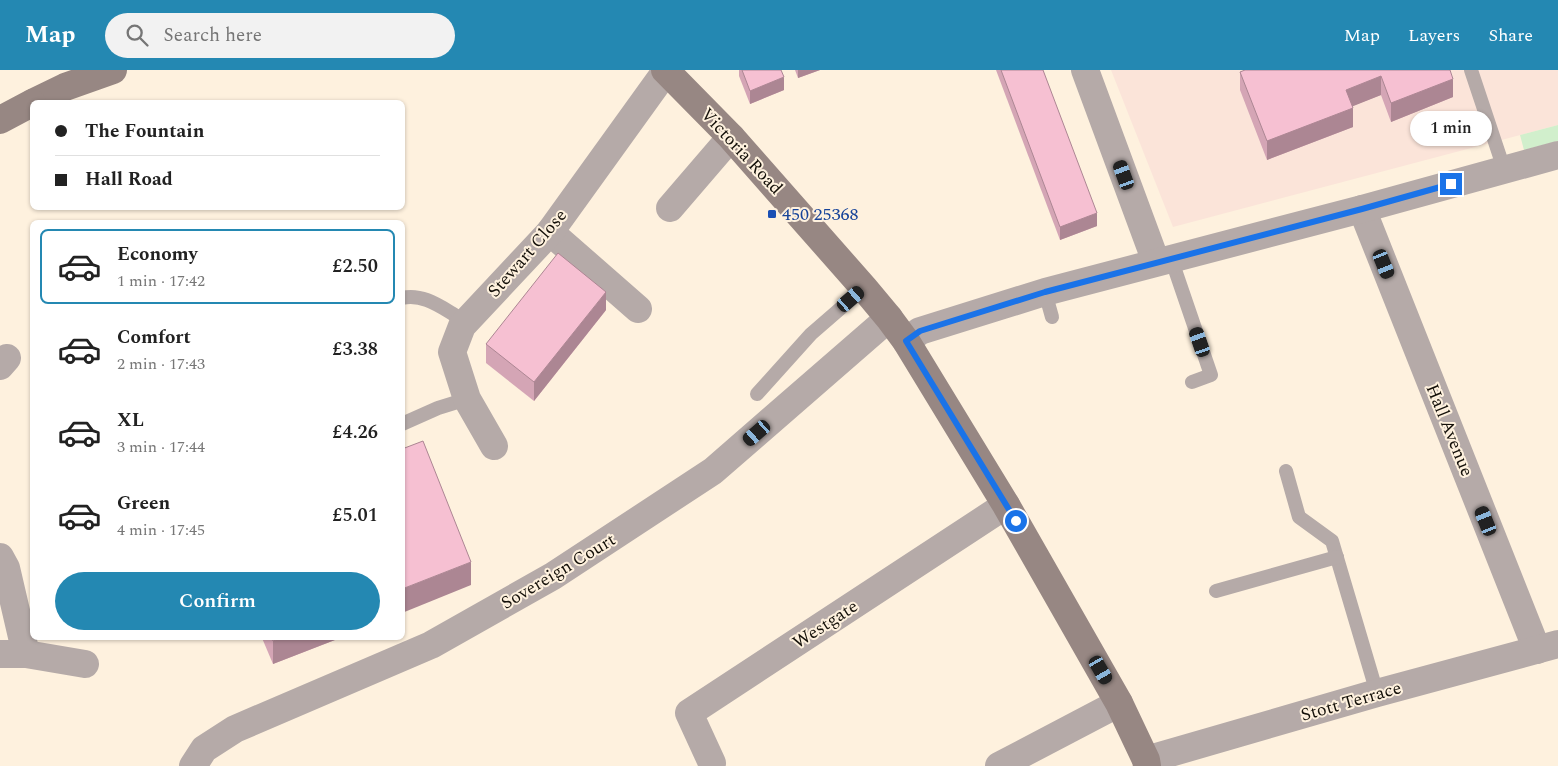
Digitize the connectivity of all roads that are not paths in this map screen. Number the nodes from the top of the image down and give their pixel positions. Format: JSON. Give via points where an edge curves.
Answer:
{"nodes":[{"id":1,"x":113,"y":70,"type":"edge"},
{"id":2,"x":1085,"y":70,"type":"edge"},
{"id":3,"x":1471,"y":70,"type":"edge"},
{"id":4,"x":666,"y":71,"type":"edge"},
{"id":5,"x":40,"y":100,"type":"edge"},
{"id":6,"x":30,"y":105,"type":"edge"},
{"id":7,"x":0,"y":120,"type":"edge"},
{"id":8,"x":731,"y":137,"type":"junction"},
{"id":9,"x":1558,"y":155,"type":"edge"},
{"id":10,"x":1504,"y":169,"type":"junction"},
{"id":11,"x":670,"y":208,"type":"dead end"},
{"id":12,"x":1362,"y":209,"type":"junction"},
{"id":13,"x":550,"y":232,"type":"junction"},
{"id":14,"x":1163,"y":260,"type":"junction"},
{"id":15,"x":864,"y":288,"type":"junction"},
{"id":16,"x":405,"y":298,"type":"edge"},
{"id":17,"x":638,"y":309,"type":"dead end"},
{"id":18,"x":889,"y":318,"type":"junction"},
{"id":19,"x":462,"y":326,"type":"junction"},
{"id":20,"x":906,"y":341,"type":"junction"},
{"id":21,"x":1192,"y":382,"type":"dead end"},
{"id":22,"x":757,"y":394,"type":"dead end"},
{"id":23,"x":467,"y":399,"type":"junction"},
{"id":24,"x":405,"y":423,"type":"edge"},
{"id":25,"x":494,"y":446,"type":"dead end"},
{"id":26,"x":1286,"y":472,"type":"dead end"},
{"id":27,"x":1006,"y":505,"type":"junction"},
{"id":28,"x":1337,"y":557,"type":"junction"},
{"id":29,"x":0,"y":558,"type":"edge"},
{"id":30,"x":1216,"y":591,"type":"dead end"},
{"id":31,"x":1548,"y":647,"type":"edge"},
{"id":32,"x":13,"y":654,"type":"edge"},
{"id":33,"x":85,"y":664,"type":"dead end"},
{"id":34,"x":1377,"y":693,"type":"junction"},
{"id":35,"x":1120,"y":703,"type":"junction"},
{"id":36,"x":712,"y":763,"type":"dead end"},
{"id":37,"x":1146,"y":763,"type":"edge"},
{"id":38,"x":193,"y":766,"type":"edge"},
{"id":39,"x":998,"y":766,"type":"edge"}],
"edges":[{"from":1,"to":5,"type":"street"},
{"from":2,"to":14,"type":"street"},
{"from":3,"to":10,"type":"lane"},
{"from":4,"to":8,"type":"street","name":"Victoria Road"},
{"from":4,"to":13,"type":"street","name":"Stewart Close"},
{"from":6,"to":7,"type":"street"},
{"from":8,"to":11,"type":"street"},
{"from":8,"to":15,"type":"street","name":"Victoria Road"},
{"from":9,"to":10,"type":"street"},
{"from":10,"to":12,"type":"street"},
{"from":12,"to":14,"type":"street"},
{"from":12,"to":31,"type":"street","name":"Hall Avenue"},
{"from":13,"to":17,"type":"street"},
{"from":13,"to":19,"type":"street","name":"Stewart Close"},
{"from":14,"to":20,"type":"street","via":[[1049,304],[920,331]]},
{"from":14,"to":21,"type":"lane","via":[[1211,375]]},
{"from":15,"to":18,"type":"street","name":"Victoria Road"},
{"from":15,"to":22,"type":"lane","via":[[811,334]]},
{"from":16,"to":19,"type":"lane","via":[[427,299],[460,318]]},
{"from":18,"to":20,"type":"street","name":"Victoria Road"},
{"from":18,"to":38,"type":"street","name":"Sovereign Court","via":[[714,472],[553,576],[431,645],[235,729],[204,749]]},
{"from":19,"to":23,"type":"street","name":"Stewart Close","via":[[452,352]]},
{"from":20,"to":27,"type":"street","name":"Victoria Road"},
{"from":23,"to":24,"type":"lane"},
{"from":23,"to":25,"type":"street","name":"Stewart Close"},
{"from":26,"to":28,"type":"lane","via":[[1300,517],[1332,541]]},
{"from":27,"to":35,"type":"street","name":"Victoria Road"},
{"from":27,"to":36,"type":"street","name":"Westgate","via":[[689,714]]},
{"from":28,"to":30,"type":"lane"},
{"from":28,"to":34,"type":"lane"},
{"from":29,"to":32,"type":"street","via":[[6,568]]},
{"from":31,"to":34,"type":"street","name":"Stott Terrace"},
{"from":32,"to":33,"type":"street"},
{"from":34,"to":37,"type":"street","name":"Stott Terrace"},
{"from":35,"to":37,"type":"street","name":"Victoria Road"},
{"from":35,"to":39,"type":"street"}]}
